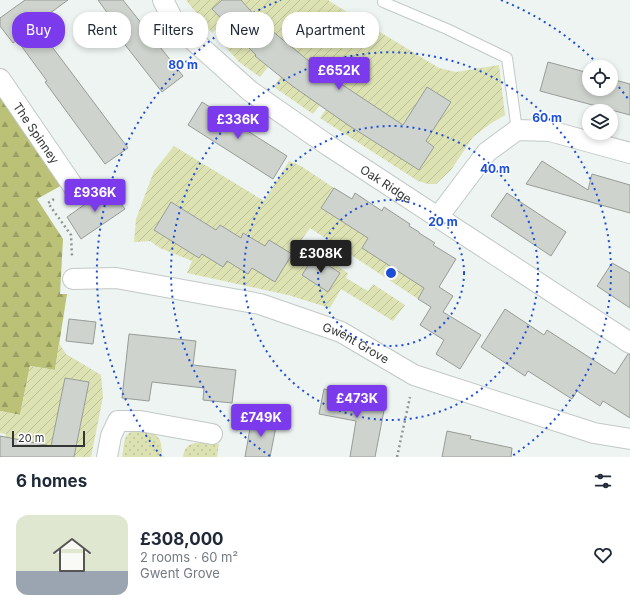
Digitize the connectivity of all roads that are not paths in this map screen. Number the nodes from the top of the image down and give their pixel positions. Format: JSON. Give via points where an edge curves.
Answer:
{"nodes":[{"id":1,"x":163,"y":0,"type":"edge"},
{"id":2,"x":384,"y":2,"type":"dead end"},
{"id":3,"x":0,"y":79,"type":"edge"},
{"id":4,"x":517,"y":130,"type":"junction"},
{"id":5,"x":630,"y":153,"type":"edge"},
{"id":6,"x":73,"y":186,"type":"road end"},
{"id":7,"x":438,"y":217,"type":"junction"},
{"id":8,"x":73,"y":278,"type":"road end"},
{"id":9,"x":630,"y":343,"type":"edge"},
{"id":10,"x":212,"y":434,"type":"dead end"},
{"id":11,"x":630,"y":439,"type":"edge"},
{"id":12,"x":107,"y":457,"type":"edge"}],
"edges":[{"from":1,"to":7,"type":"street","name":"Oak Ridge","via":[[175,24],[250,91]]},
{"from":2,"to":4,"type":"lane","via":[[507,58]]},
{"from":3,"to":6,"type":"street","name":"The Spinney"},
{"from":4,"to":5,"type":"street","via":[[550,131]]},
{"from":4,"to":7,"type":"street","via":[[487,152]]},
{"from":7,"to":9,"type":"street","name":"Oak Ridge"},
{"from":8,"to":11,"type":"street","name":"Gwent Grove","via":[[116,278],[260,304],[341,332],[414,375],[594,433]]},
{"from":10,"to":12,"type":"street","via":[[140,421],[118,421],[111,436]]}]}
